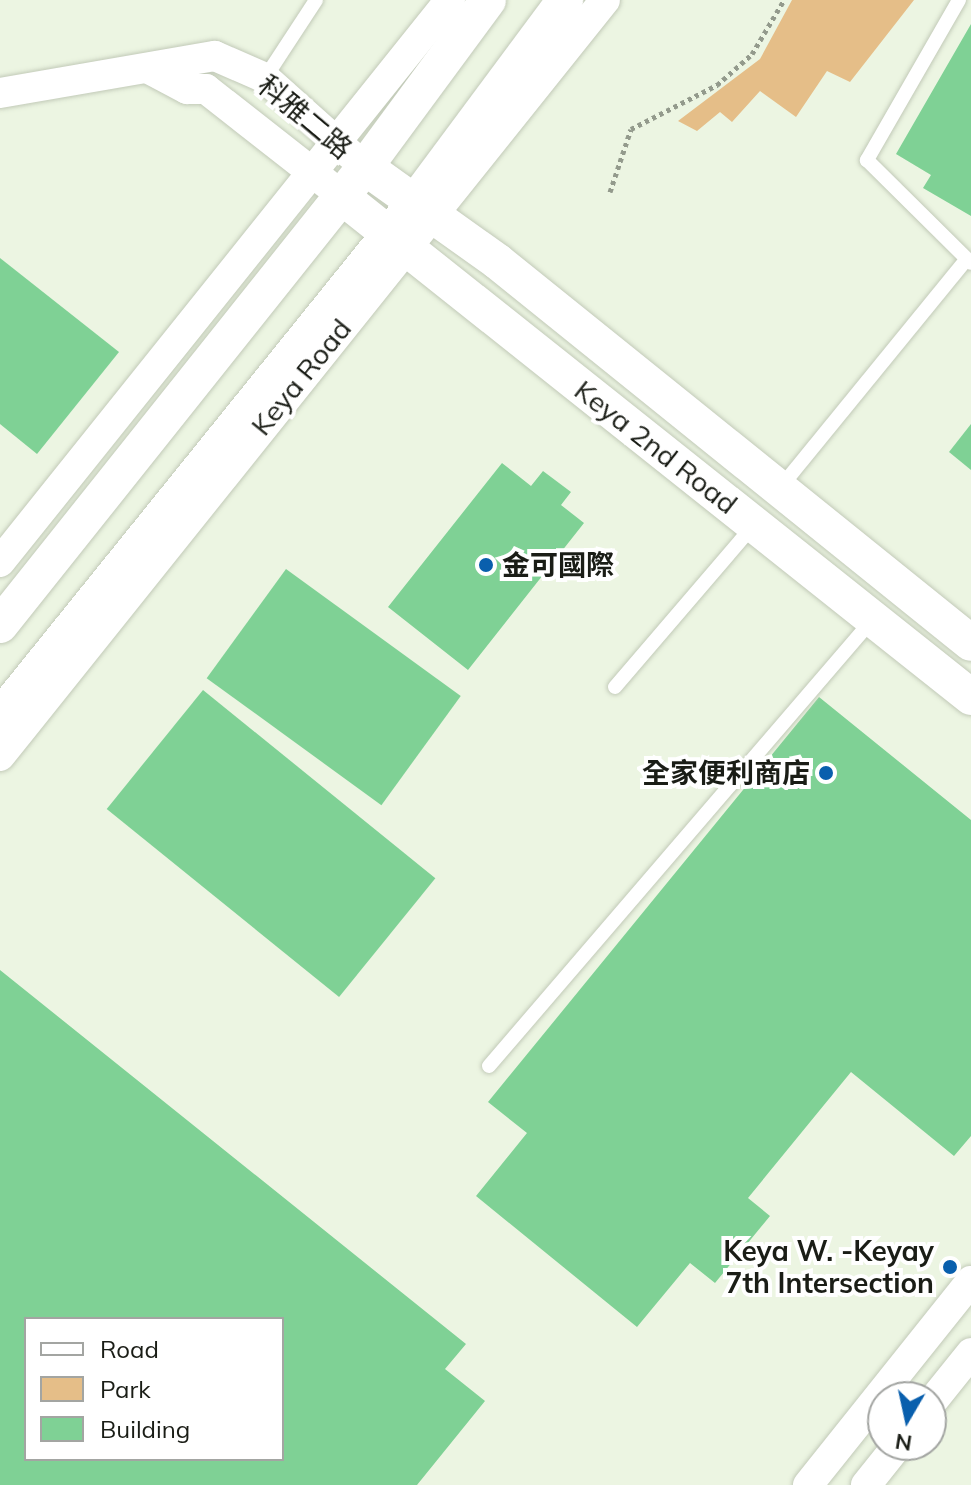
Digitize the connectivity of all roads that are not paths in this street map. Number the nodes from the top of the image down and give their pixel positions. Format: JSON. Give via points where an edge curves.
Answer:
{"nodes":[{"id":1,"x":316,"y":0,"type":"edge"},
{"id":2,"x":450,"y":0,"type":"edge"},
{"id":3,"x":488,"y":0,"type":"edge"},
{"id":4,"x":565,"y":0,"type":"edge"},
{"id":5,"x":605,"y":0,"type":"edge"},
{"id":6,"x":959,"y":0,"type":"edge"},
{"id":7,"x":151,"y":70,"type":"junction"},
{"id":8,"x":265,"y":78,"type":"junction"},
{"id":9,"x":0,"y":93,"type":"edge"},
{"id":10,"x":337,"y":143,"type":"junction"},
{"id":11,"x":365,"y":167,"type":"junction"},
{"id":12,"x":314,"y":171,"type":"junction"},
{"id":13,"x":341,"y":196,"type":"junction"},
{"id":14,"x":422,"y":214,"type":"junction"},
{"id":15,"x":398,"y":243,"type":"junction"},
{"id":16,"x":969,"y":261,"type":"edge"},
{"id":17,"x":777,"y":492,"type":"junction"},
{"id":18,"x":754,"y":525,"type":"junction"},
{"id":19,"x":0,"y":562,"type":"edge"},
{"id":20,"x":874,"y":619,"type":"junction"},
{"id":21,"x":0,"y":625,"type":"edge"},
{"id":22,"x":971,"y":643,"type":"edge"},
{"id":23,"x":615,"y":687,"type":"dead end"},
{"id":24,"x":971,"y":697,"type":"edge"},
{"id":25,"x":0,"y":717,"type":"edge"},
{"id":26,"x":0,"y":756,"type":"edge"},
{"id":27,"x":489,"y":1066,"type":"dead end"},
{"id":28,"x":971,"y":1281,"type":"edge"},
{"id":29,"x":959,"y":1316,"type":"edge"},
{"id":30,"x":969,"y":1358,"type":"edge"},
{"id":31,"x":947,"y":1384,"type":"edge"},
{"id":32,"x":885,"y":1461,"type":"edge"},
{"id":33,"x":808,"y":1485,"type":"edge"},
{"id":34,"x":866,"y":1485,"type":"edge"}],
"edges":[{"from":1,"to":8,"type":"lane"},
{"from":2,"to":10,"type":"street"},
{"from":3,"to":11,"type":"street"},
{"from":4,"to":14,"type":"street","name":"Keya Road"},
{"from":5,"to":14,"type":"street","name":"Keya Road"},
{"from":6,"to":16,"type":"lane","via":[[867,160]]},
{"from":7,"to":8,"type":"street","name":"科雅二路","via":[[215,56]]},
{"from":7,"to":9,"type":"street","name":"科雅二路"},
{"from":7,"to":12,"type":"street","name":"科雅二路","via":[[187,89],[206,89]]},
{"from":8,"to":10,"type":"street","name":"科雅二路"},
{"from":10,"to":11,"type":"street","name":"科雅二路"},
{"from":10,"to":12,"type":"street"},
{"from":11,"to":13,"type":"street"},
{"from":11,"to":14,"type":"street","name":"Keya 2nd Road"},
{"from":12,"to":13,"type":"street","name":"科雅二路"},
{"from":12,"to":19,"type":"street"},
{"from":13,"to":15,"type":"street","name":"Keya 2nd Road"},
{"from":13,"to":21,"type":"street"},
{"from":14,"to":15,"type":"street","name":"Keya Road"},
{"from":14,"to":17,"type":"street","name":"Keya 2nd Road","via":[[498,262]]},
{"from":15,"to":18,"type":"street","name":"Keya 2nd Road"},
{"from":15,"to":25,"type":"street","name":"Keya Road"},
{"from":15,"to":26,"type":"street","name":"Keya Road"},
{"from":16,"to":17,"type":"lane"},
{"from":17,"to":22,"type":"street","name":"Keya 2nd Road"},
{"from":18,"to":20,"type":"street","name":"Keya 2nd Road"},
{"from":18,"to":23,"type":"lane"},
{"from":20,"to":24,"type":"street","name":"Keya 2nd Road"},
{"from":20,"to":27,"type":"lane"},
{"from":28,"to":29,"type":"street"},
{"from":29,"to":30,"type":"street"},
{"from":29,"to":33,"type":"street"},
{"from":30,"to":31,"type":"street"},
{"from":32,"to":34,"type":"street"}]}
